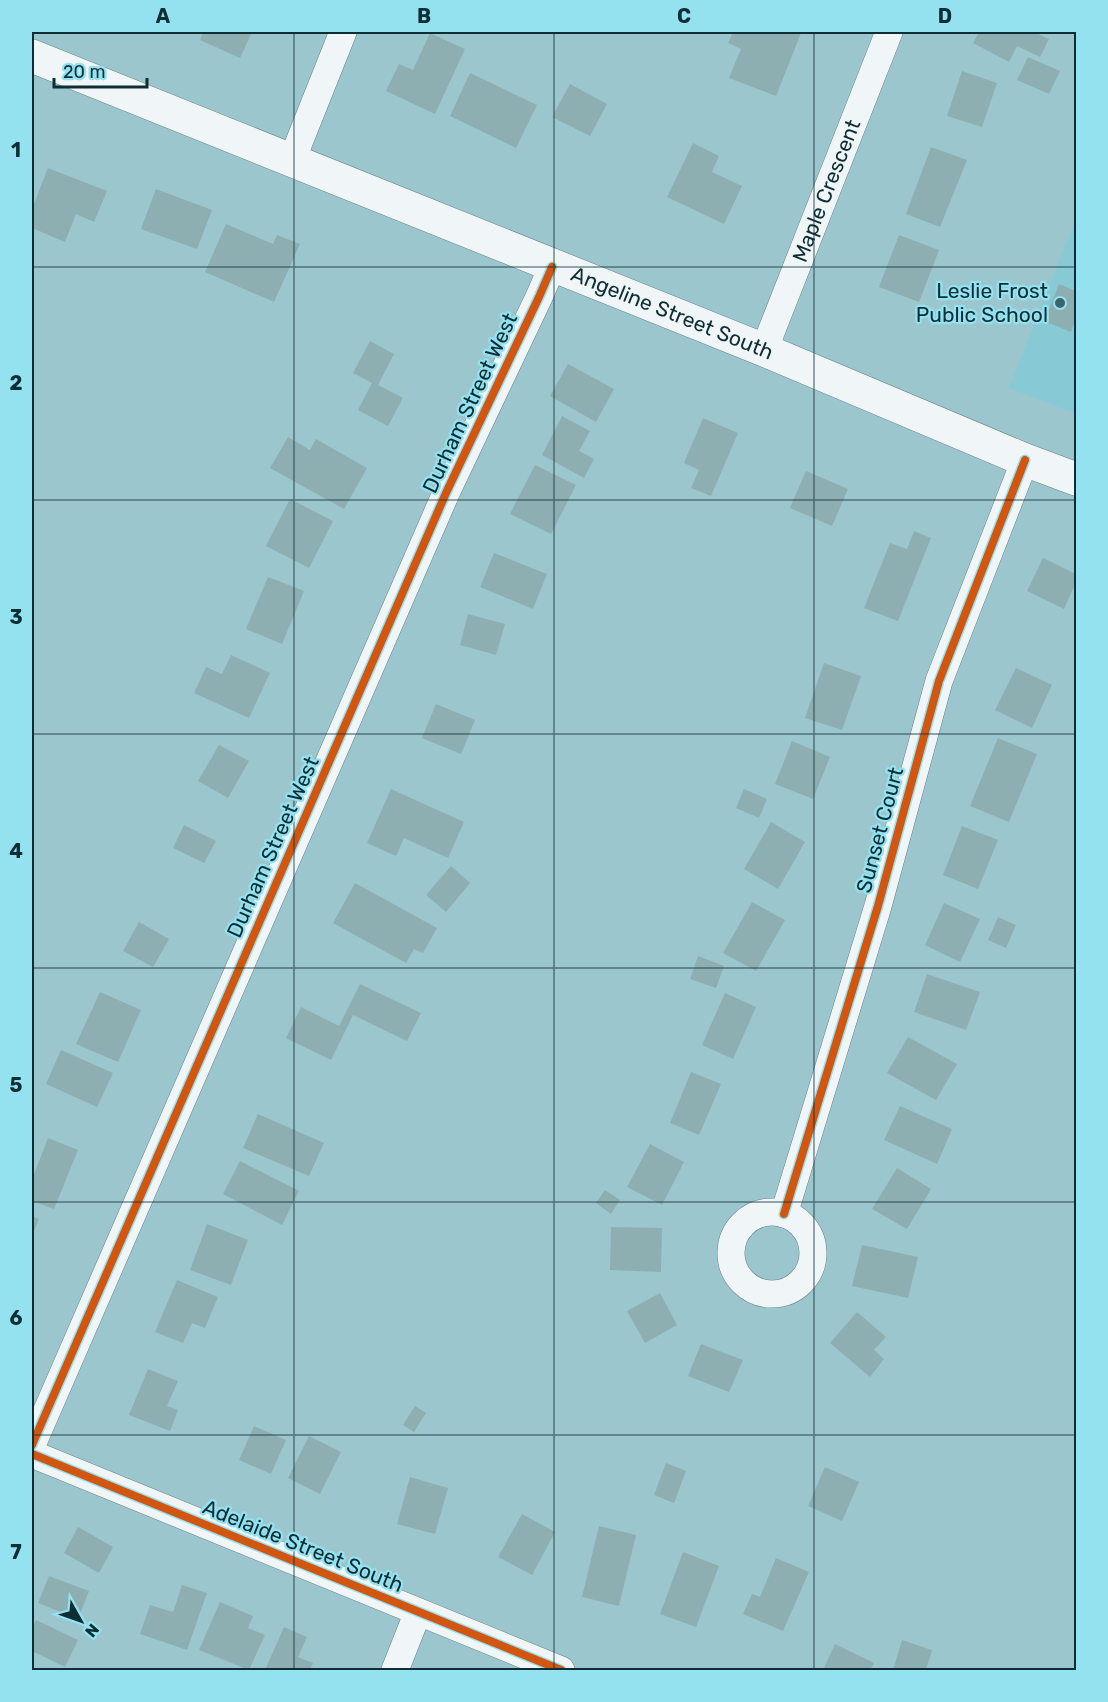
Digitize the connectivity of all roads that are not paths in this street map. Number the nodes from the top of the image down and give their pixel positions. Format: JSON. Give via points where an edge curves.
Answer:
{"nodes":[{"id":1,"x":344,"y":32,"type":"edge"},
{"id":2,"x":889,"y":32,"type":"edge"},
{"id":3,"x":32,"y":56,"type":"edge"},
{"id":4,"x":292,"y":160,"type":"junction"},
{"id":5,"x":552,"y":267,"type":"junction"},
{"id":6,"x":764,"y":351,"type":"junction"},
{"id":7,"x":1025,"y":460,"type":"junction"},
{"id":8,"x":1077,"y":479,"type":"edge"},
{"id":9,"x":784,"y":1214,"type":"dead end"},
{"id":10,"x":32,"y":1445,"type":"edge"},
{"id":11,"x":32,"y":1454,"type":"edge"},
{"id":12,"x":418,"y":1612,"type":"junction"},
{"id":13,"x":395,"y":1671,"type":"edge"},
{"id":14,"x":561,"y":1671,"type":"edge"}],
"edges":[{"from":1,"to":4,"type":"street"},
{"from":2,"to":6,"type":"street","name":"Maple Crescent"},
{"from":3,"to":4,"type":"main road","name":"Angeline Street South"},
{"from":4,"to":5,"type":"main road","name":"Angeline Street South"},
{"from":5,"to":6,"type":"main road","name":"Angeline Street South"},
{"from":5,"to":10,"type":"street","name":"Durham Street West","via":[[446,493]]},
{"from":6,"to":7,"type":"main road","name":"Angeline Street South"},
{"from":7,"to":8,"type":"main road","name":"Angeline Street South"},
{"from":7,"to":9,"type":"street","name":"Sunset Court","via":[[939,681],[878,906]]},
{"from":11,"to":12,"type":"street","name":"Adelaide Street South"},
{"from":12,"to":13,"type":"street"},
{"from":12,"to":14,"type":"street","name":"Adelaide Street South"}]}
